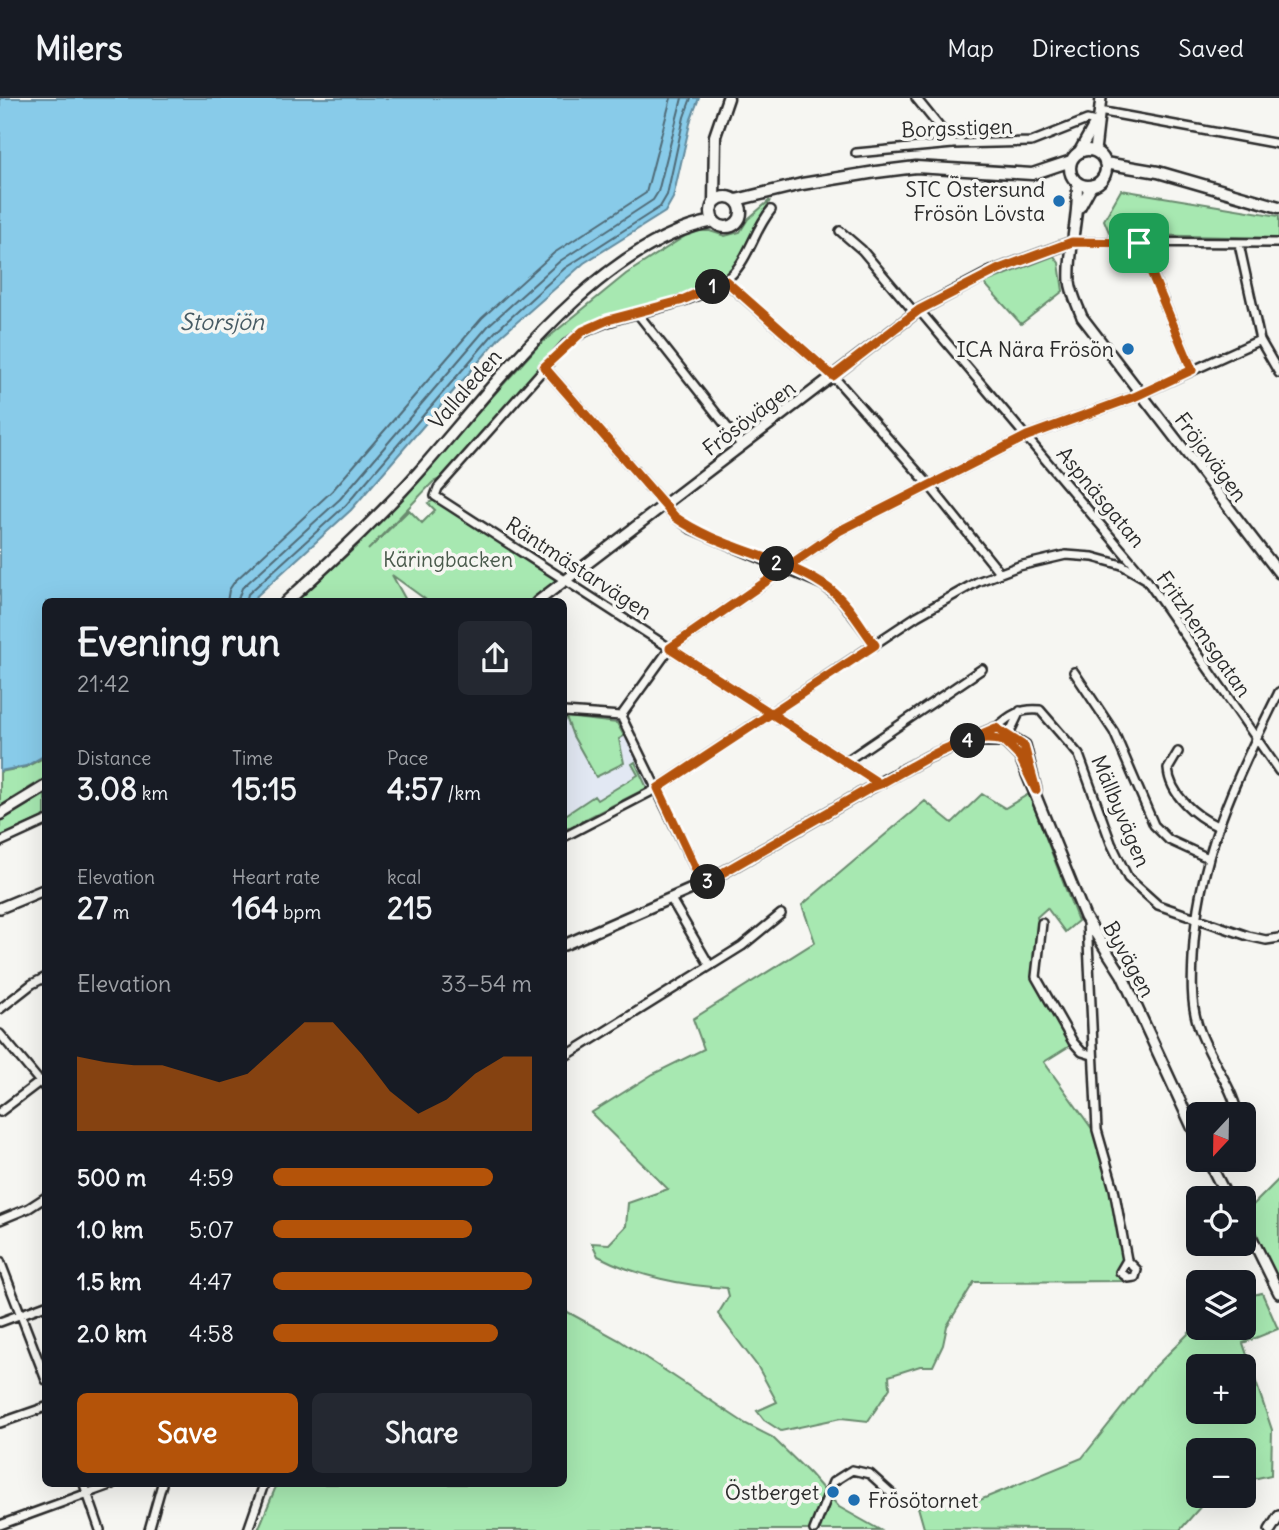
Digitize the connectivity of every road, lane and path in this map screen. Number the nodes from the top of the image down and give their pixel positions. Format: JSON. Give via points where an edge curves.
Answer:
{"nodes":[{"id":1,"x":728,"y":98,"type":"edge"},
{"id":2,"x":916,"y":98,"type":"edge"},
{"id":3,"x":1101,"y":98,"type":"edge"},
{"id":4,"x":1099,"y":111,"type":"junction"},
{"id":5,"x":1096,"y":122,"type":"junction"},
{"id":6,"x":953,"y":144,"type":"junction"},
{"id":7,"x":1279,"y":144,"type":"edge"},
{"id":8,"x":1095,"y":151,"type":"junction"},
{"id":9,"x":1079,"y":152,"type":"junction"},
{"id":10,"x":856,"y":153,"type":"dead end"},
{"id":11,"x":1071,"y":161,"type":"junction"},
{"id":12,"x":1105,"y":168,"type":"junction"},
{"id":13,"x":1048,"y":171,"type":"junction"},
{"id":14,"x":714,"y":174,"type":"junction"},
{"id":15,"x":1076,"y":181,"type":"junction"},
{"id":16,"x":1092,"y":185,"type":"junction"},
{"id":17,"x":766,"y":193,"type":"junction"},
{"id":18,"x":734,"y":199,"type":"junction"},
{"id":19,"x":1279,"y":207,"type":"edge"},
{"id":20,"x":1079,"y":209,"type":"junction"},
{"id":21,"x":771,"y":210,"type":"dead end"},
{"id":22,"x":713,"y":211,"type":"junction"},
{"id":23,"x":741,"y":214,"type":"junction"},
{"id":24,"x":840,"y":231,"type":"dead end"},
{"id":25,"x":1072,"y":242,"type":"junction"},
{"id":26,"x":1139,"y":243,"type":"junction"},
{"id":27,"x":1279,"y":243,"type":"edge"},
{"id":28,"x":1239,"y":244,"type":"junction"},
{"id":29,"x":726,"y":281,"type":"junction"},
{"id":30,"x":917,"y":311,"type":"junction"},
{"id":31,"x":638,"y":314,"type":"junction"},
{"id":32,"x":1260,"y":340,"type":"junction"},
{"id":33,"x":544,"y":367,"type":"junction"},
{"id":34,"x":1192,"y":370,"type":"junction"},
{"id":35,"x":1279,"y":373,"type":"edge"},
{"id":36,"x":833,"y":376,"type":"junction"},
{"id":37,"x":1141,"y":393,"type":"junction"},
{"id":38,"x":1027,"y":436,"type":"junction"},
{"id":39,"x":742,"y":446,"type":"junction"},
{"id":40,"x":930,"y":486,"type":"junction"},
{"id":41,"x":663,"y":506,"type":"junction"},
{"id":42,"x":785,"y":567,"type":"junction"},
{"id":43,"x":1000,"y":573,"type":"junction"},
{"id":44,"x":1279,"y":573,"type":"edge"},
{"id":45,"x":1146,"y":579,"type":"junction"},
{"id":46,"x":566,"y":581,"type":"junction"},
{"id":47,"x":291,"y":598,"type":"edge"},
{"id":48,"x":543,"y":598,"type":"edge"},
{"id":49,"x":875,"y":645,"type":"junction"},
{"id":50,"x":670,"y":648,"type":"junction"},
{"id":51,"x":982,"y":669,"type":"dead end"},
{"id":52,"x":1074,"y":672,"type":"dead end"},
{"id":53,"x":1279,"y":692,"type":"edge"},
{"id":54,"x":1020,"y":711,"type":"junction"},
{"id":55,"x":567,"y":712,"type":"edge"},
{"id":56,"x":769,"y":712,"type":"junction"},
{"id":57,"x":621,"y":716,"type":"junction"},
{"id":58,"x":996,"y":728,"type":"junction"},
{"id":59,"x":1004,"y":739,"type":"junction"},
{"id":60,"x":1256,"y":739,"type":"junction"},
{"id":61,"x":967,"y":741,"type":"junction"},
{"id":62,"x":1178,"y":752,"type":"dead end"},
{"id":63,"x":845,"y":762,"type":"junction"},
{"id":64,"x":1279,"y":771,"type":"edge"},
{"id":65,"x":880,"y":784,"type":"junction"},
{"id":66,"x":42,"y":788,"type":"edge"},
{"id":67,"x":658,"y":788,"type":"junction"},
{"id":68,"x":0,"y":814,"type":"edge"},
{"id":69,"x":42,"y":823,"type":"edge"},
{"id":70,"x":1217,"y":826,"type":"junction"},
{"id":71,"x":567,"y":835,"type":"edge"},
{"id":72,"x":0,"y":842,"type":"edge"},
{"id":73,"x":1206,"y":857,"type":"junction"},
{"id":74,"x":703,"y":884,"type":"junction"},
{"id":75,"x":42,"y":891,"type":"edge"},
{"id":76,"x":671,"y":899,"type":"junction"},
{"id":77,"x":0,"y":908,"type":"edge"},
{"id":78,"x":781,"y":914,"type":"dead end"},
{"id":79,"x":1195,"y":918,"type":"junction"},
{"id":80,"x":1087,"y":921,"type":"junction"},
{"id":81,"x":1042,"y":923,"type":"dead end"},
{"id":82,"x":1279,"y":938,"type":"edge"},
{"id":83,"x":567,"y":945,"type":"edge"},
{"id":84,"x":710,"y":966,"type":"junction"},
{"id":85,"x":42,"y":979,"type":"edge"},
{"id":86,"x":0,"y":1009,"type":"edge"},
{"id":87,"x":0,"y":1034,"type":"edge"},
{"id":88,"x":567,"y":1055,"type":"edge"},
{"id":89,"x":1092,"y":1055,"type":"junction"},
{"id":90,"x":42,"y":1079,"type":"edge"},
{"id":91,"x":1232,"y":1102,"type":"edge"},
{"id":92,"x":0,"y":1112,"type":"edge"},
{"id":93,"x":1186,"y":1114,"type":"edge"},
{"id":94,"x":42,"y":1200,"type":"edge"},
{"id":95,"x":0,"y":1220,"type":"edge"},
{"id":96,"x":1256,"y":1246,"type":"edge"},
{"id":97,"x":1128,"y":1260,"type":"dead end"},
{"id":98,"x":0,"y":1261,"type":"edge"},
{"id":99,"x":1279,"y":1293,"type":"edge"},
{"id":100,"x":42,"y":1306,"type":"edge"},
{"id":101,"x":21,"y":1313,"type":"junction"},
{"id":102,"x":0,"y":1322,"type":"edge"},
{"id":103,"x":42,"y":1369,"type":"edge"},
{"id":104,"x":42,"y":1407,"type":"edge"},
{"id":105,"x":0,"y":1423,"type":"edge"},
{"id":106,"x":85,"y":1487,"type":"edge"},
{"id":107,"x":104,"y":1487,"type":"edge"},
{"id":108,"x":161,"y":1487,"type":"edge"},
{"id":109,"x":263,"y":1487,"type":"edge"},
{"id":110,"x":87,"y":1493,"type":"junction"},
{"id":111,"x":892,"y":1494,"type":"dead end"},
{"id":112,"x":1279,"y":1516,"type":"edge"},
{"id":113,"x":0,"y":1525,"type":"edge"},
{"id":114,"x":100,"y":1530,"type":"edge"},
{"id":115,"x":149,"y":1530,"type":"edge"},
{"id":116,"x":248,"y":1530,"type":"edge"},
{"id":117,"x":814,"y":1530,"type":"edge"},
{"id":118,"x":1270,"y":1530,"type":"edge"}],
"edges":[{"from":1,"to":14,"type":"main road","via":[[715,136]]},
{"from":2,"to":6,"type":"street"},
{"from":3,"to":4,"type":"street"},
{"from":4,"to":5,"type":"street"},
{"from":4,"to":7,"type":"street"},
{"from":5,"to":6,"type":"street","name":"Borgsstigen","via":[[1087,120],[1031,142]]},
{"from":5,"to":8,"type":"street"},
{"from":5,"to":9,"type":"street"},
{"from":6,"to":10,"type":"street","name":"Borgsstigen"},
{"from":8,"to":9,"type":"main road"},
{"from":8,"to":12,"type":"main road"},
{"from":9,"to":11,"type":"main road"},
{"from":11,"to":13,"type":"main road"},
{"from":11,"to":15,"type":"main road"},
{"from":12,"to":16,"type":"main road","via":[[1101,180]]},
{"from":12,"to":19,"type":"main road","via":[[1130,167]]},
{"from":13,"to":15,"type":"main road"},
{"from":13,"to":17,"type":"main road","via":[[1013,174],[916,167]]},
{"from":14,"to":18,"type":"main road"},
{"from":14,"to":22,"type":"main road"},
{"from":15,"to":16,"type":"main road"},
{"from":15,"to":20,"type":"street","name":"Fröjavägen"},
{"from":16,"to":20,"type":"street","name":"Fröjavägen"},
{"from":17,"to":18,"type":"main road"},
{"from":17,"to":23,"type":"main road"},
{"from":18,"to":22,"type":"main road","via":[[722,197]]},
{"from":18,"to":23,"type":"main road"},
{"from":20,"to":25,"type":"street","name":"Fröjavägen"},
{"from":21,"to":29,"type":"street"},
{"from":22,"to":23,"type":"main road","via":[[723,227],[731,226]]},
{"from":22,"to":47,"type":"main road","name":"Vallaleden","via":[[662,237],[605,275],[547,328],[356,540]]},
{"from":24,"to":30,"type":"street","name":"Aspnäsgatan"},
{"from":25,"to":26,"type":"street","name":"Frösövägen"},
{"from":25,"to":30,"type":"street","name":"Frösövägen","via":[[980,277]]},
{"from":25,"to":37,"type":"street","name":"Fröjavägen","via":[[1070,284],[1082,317]]},
{"from":26,"to":28,"type":"street","name":"Frösövägen"},
{"from":26,"to":34,"type":"street"},
{"from":27,"to":28,"type":"street","name":"Frösövägen"},
{"from":28,"to":32,"type":"street"},
{"from":29,"to":31,"type":"street"},
{"from":29,"to":36,"type":"street"},
{"from":30,"to":36,"type":"street","name":"Frösövägen"},
{"from":30,"to":38,"type":"street","name":"Aspnäsgatan"},
{"from":31,"to":33,"type":"street","via":[[583,331]]},
{"from":31,"to":39,"type":"street"},
{"from":32,"to":34,"type":"street"},
{"from":32,"to":35,"type":"street"},
{"from":33,"to":41,"type":"street"},
{"from":33,"to":46,"type":"street","name":"Räntmästarvägen","via":[[435,496]]},
{"from":34,"to":37,"type":"street"},
{"from":36,"to":39,"type":"street","name":"Frösövägen"},
{"from":36,"to":40,"type":"street"},
{"from":37,"to":38,"type":"street"},
{"from":37,"to":44,"type":"street","name":"Fröjavägen"},
{"from":38,"to":40,"type":"street"},
{"from":38,"to":45,"type":"street","name":"Aspnäsgatan"},
{"from":39,"to":41,"type":"street","name":"Frösövägen"},
{"from":40,"to":42,"type":"street","via":[[839,531]]},
{"from":40,"to":43,"type":"street"},
{"from":41,"to":42,"type":"street","via":[[691,528]]},
{"from":41,"to":46,"type":"street","name":"Frösövägen"},
{"from":42,"to":49,"type":"street","via":[[833,591]]},
{"from":42,"to":50,"type":"street"},
{"from":43,"to":45,"type":"street","name":"Fritzhemsgatan","via":[[1066,555],[1122,565]]},
{"from":43,"to":49,"type":"street","name":"Fritzhemsgatan","via":[[954,593]]},
{"from":45,"to":60,"type":"street","name":"Fritzhemsgatan"},
{"from":46,"to":48,"type":"street","name":"Frösövägen"},
{"from":46,"to":50,"type":"street","name":"Räntmästarvägen"},
{"from":49,"to":56,"type":"street","name":"Fritzhemsgatan"},
{"from":50,"to":56,"type":"street","name":"Räntmästarvägen"},
{"from":50,"to":57,"type":"street"},
{"from":51,"to":63,"type":"street"},
{"from":52,"to":73,"type":"street","via":[[1114,732],[1154,825],[1169,841]]},
{"from":53,"to":60,"type":"street"},
{"from":54,"to":58,"type":"street"},
{"from":54,"to":59,"type":"street"},
{"from":54,"to":79,"type":"street","name":"Mällbyvägen","via":[[1040,710],[1079,755],[1128,878],[1158,905]]},
{"from":55,"to":57,"type":"street"},
{"from":56,"to":63,"type":"street","name":"Räntmästarvägen"},
{"from":56,"to":67,"type":"street","name":"Fritzhemsgatan"},
{"from":57,"to":67,"type":"street"},
{"from":58,"to":59,"type":"street","name":"Byvägen"},
{"from":58,"to":61,"type":"street"},
{"from":59,"to":61,"type":"street"},
{"from":59,"to":80,"type":"street","name":"Byvägen","via":[[1020,757],[1036,790]]},
{"from":60,"to":64,"type":"street","name":"Fritzhemsgatan"},
{"from":60,"to":70,"type":"street"},
{"from":61,"to":65,"type":"street"},
{"from":62,"to":70,"type":"street","via":[[1168,769],[1170,782],[1193,812]]},
{"from":63,"to":65,"type":"street","name":"Räntmästarvägen"},
{"from":65,"to":74,"type":"street"},
{"from":66,"to":68,"type":"main road"},
{"from":67,"to":71,"type":"street","name":"Fritzhemsgatan"},
{"from":67,"to":74,"type":"street"},
{"from":69,"to":72,"type":"street"},
{"from":70,"to":73,"type":"street"},
{"from":73,"to":79,"type":"street"},
{"from":74,"to":76,"type":"street"},
{"from":75,"to":77,"type":"street"},
{"from":76,"to":83,"type":"street"},
{"from":76,"to":84,"type":"street"},
{"from":78,"to":84,"type":"street"},
{"from":79,"to":82,"type":"street","name":"Mällbyvägen","via":[[1257,938]]},
{"from":79,"to":91,"type":"street","via":[[1196,1023]]},
{"from":80,"to":89,"type":"street"},
{"from":80,"to":93,"type":"street","name":"Byvägen","via":[[1122,975]]},
{"from":81,"to":89,"type":"street","via":[[1035,977],[1073,1042]]},
{"from":84,"to":88,"type":"street"},
{"from":85,"to":86,"type":"street"},
{"from":87,"to":90,"type":"street"},
{"from":89,"to":97,"type":"street","via":[[1098,1136]]},
{"from":90,"to":92,"type":"street"},
{"from":94,"to":95,"type":"street"},
{"from":96,"to":99,"type":"street"},
{"from":98,"to":101,"type":"street"},
{"from":100,"to":101,"type":"street"},
{"from":101,"to":102,"type":"street"},
{"from":101,"to":103,"type":"street"},
{"from":104,"to":105,"type":"street"},
{"from":106,"to":110,"type":"street"},
{"from":107,"to":110,"type":"street"},
{"from":108,"to":115,"type":"street"},
{"from":109,"to":116,"type":"street"},
{"from":110,"to":113,"type":"street"},
{"from":110,"to":114,"type":"street"},
{"from":111,"to":117,"type":"street","via":[[870,1474],[852,1470],[833,1482]]},
{"from":112,"to":118,"type":"street"}]}
